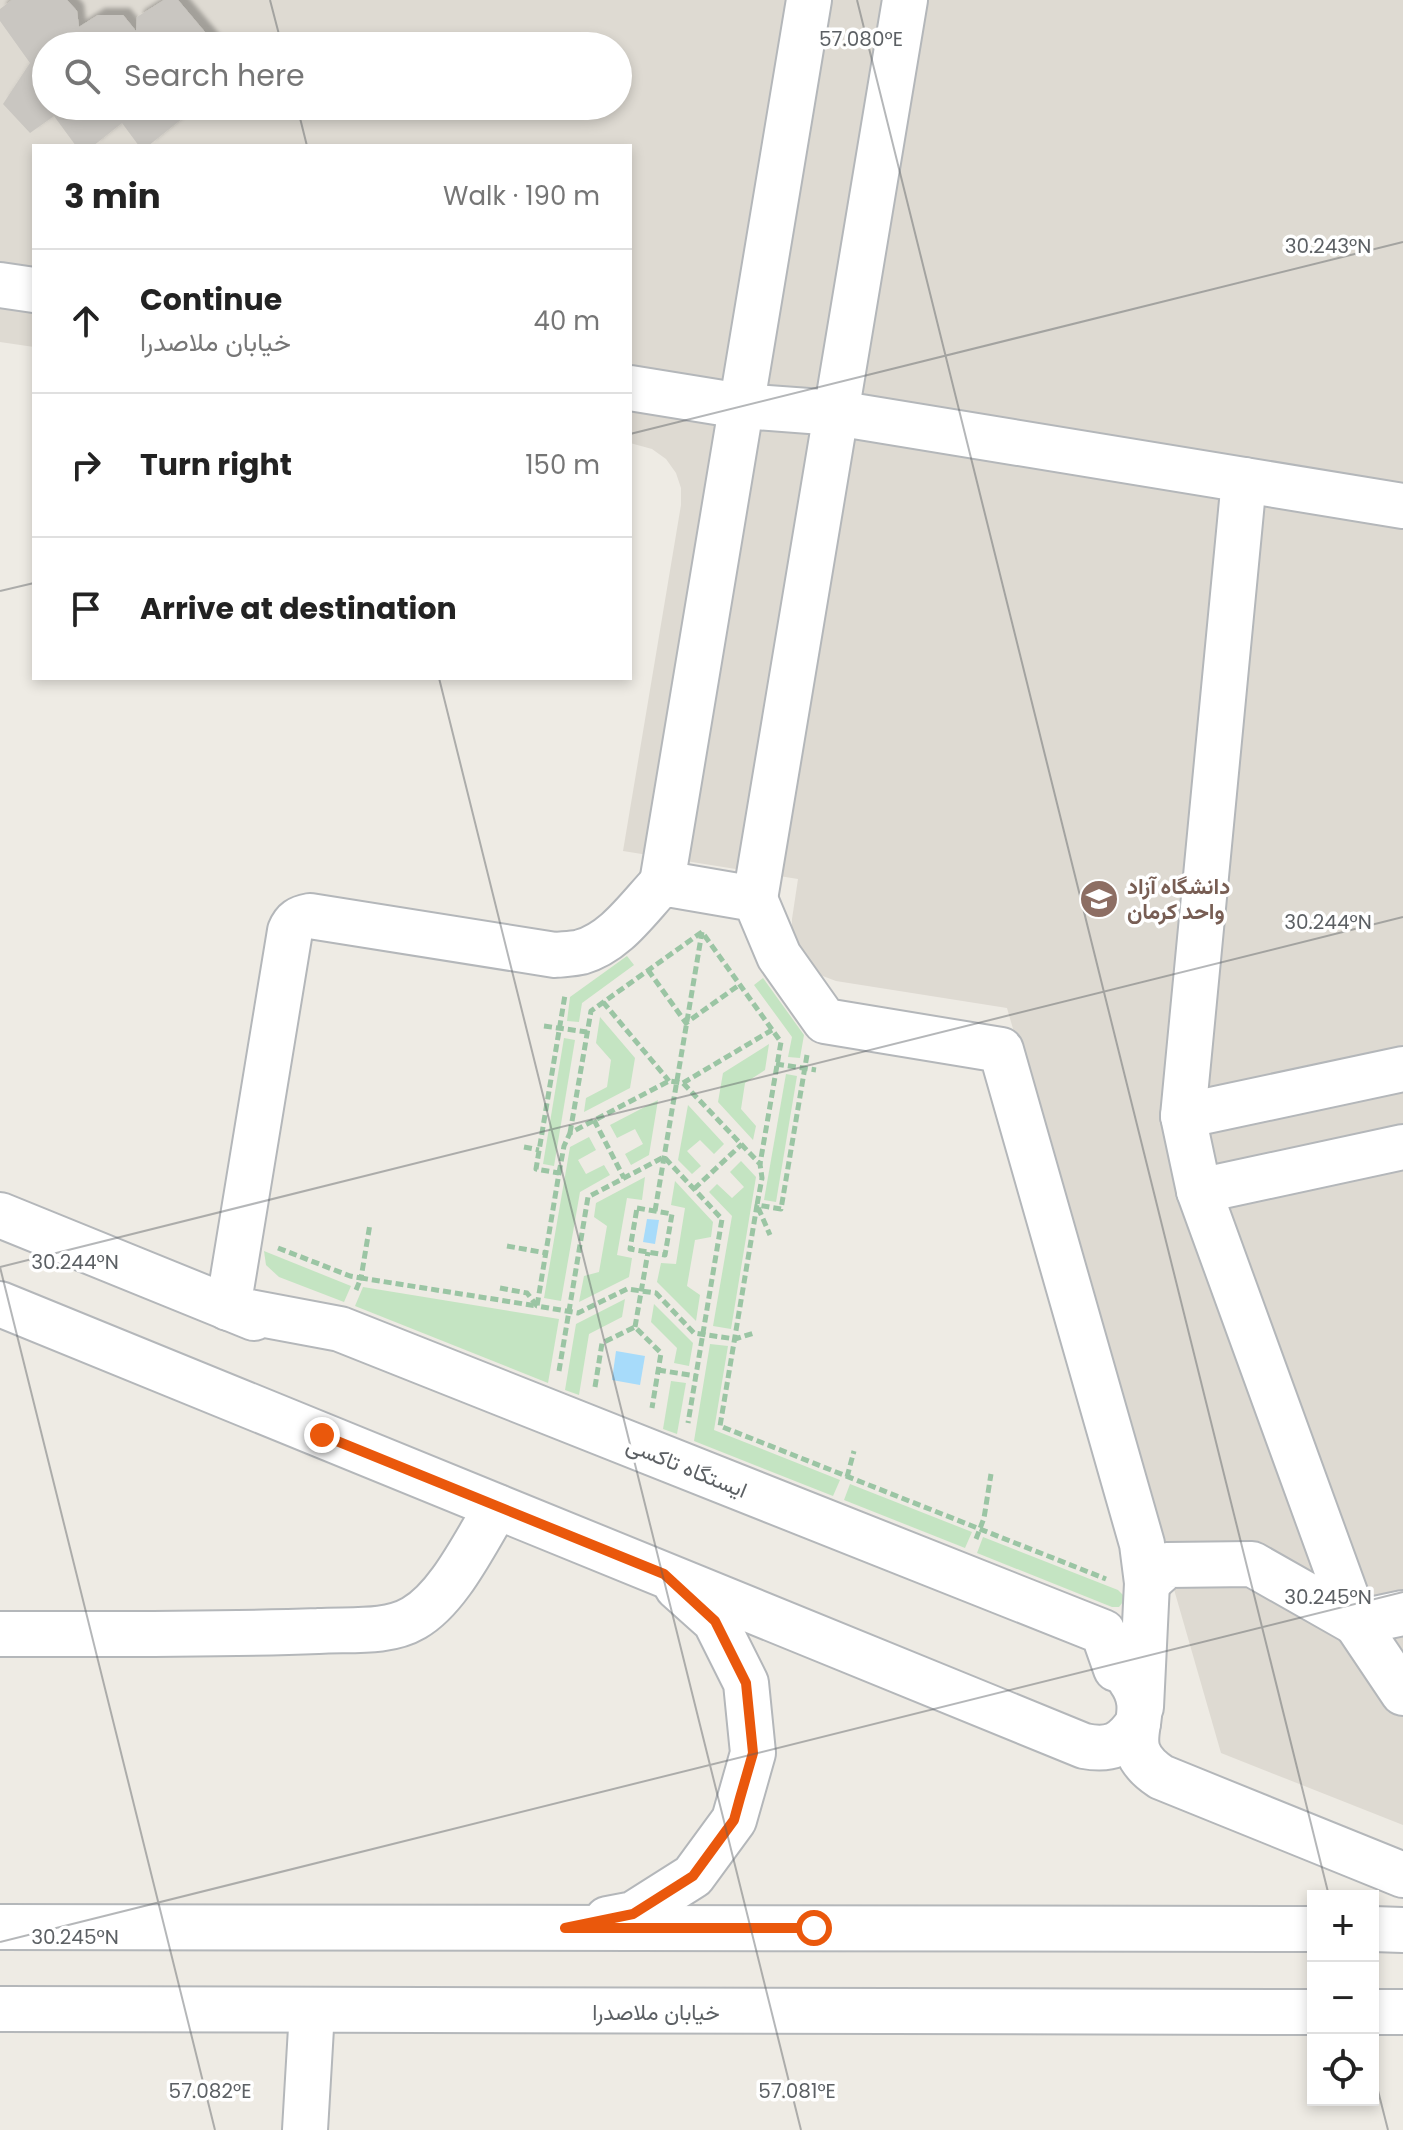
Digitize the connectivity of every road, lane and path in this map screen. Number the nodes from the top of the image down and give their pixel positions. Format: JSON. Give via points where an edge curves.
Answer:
{"nodes":[{"id":1,"x":809,"y":0,"type":"edge"},
{"id":2,"x":905,"y":0,"type":"edge"},
{"id":3,"x":0,"y":285,"type":"edge"},
{"id":4,"x":32,"y":290,"type":"edge"},
{"id":5,"x":632,"y":388,"type":"edge"},
{"id":6,"x":741,"y":406,"type":"junction"},
{"id":7,"x":836,"y":413,"type":"junction"},
{"id":8,"x":1244,"y":480,"type":"junction"},
{"id":9,"x":1403,"y":506,"type":"edge"},
{"id":10,"x":662,"y":883,"type":"junction"},
{"id":11,"x":755,"y":899,"type":"junction"},
{"id":12,"x":703,"y":922,"type":"dead end"},
{"id":13,"x":619,"y":929,"type":"junction"},
{"id":14,"x":702,"y":932,"type":"junction"},
{"id":15,"x":779,"y":956,"type":"junction"},
{"id":16,"x":648,"y":970,"type":"junction"},
{"id":17,"x":739,"y":985,"type":"junction"},
{"id":18,"x":565,"y":993,"type":"dead end"},
{"id":19,"x":603,"y":1002,"type":"junction"},
{"id":20,"x":686,"y":1023,"type":"junction"},
{"id":21,"x":544,"y":1026,"type":"dead end"},
{"id":22,"x":560,"y":1028,"type":"junction"},
{"id":23,"x":772,"y":1030,"type":"junction"},
{"id":24,"x":587,"y":1032,"type":"junction"},
{"id":25,"x":809,"y":1045,"type":"dead end"},
{"id":26,"x":776,"y":1064,"type":"junction"},
{"id":27,"x":805,"y":1068,"type":"junction"},
{"id":28,"x":1403,"y":1069,"type":"edge"},
{"id":29,"x":816,"y":1070,"type":"dead end"},
{"id":30,"x":676,"y":1082,"type":"junction"},
{"id":31,"x":1183,"y":1116,"type":"junction"},
{"id":32,"x":594,"y":1120,"type":"junction"},
{"id":33,"x":570,"y":1133,"type":"junction"},
{"id":34,"x":742,"y":1144,"type":"junction"},
{"id":35,"x":524,"y":1147,"type":"dead end"},
{"id":36,"x":1403,"y":1147,"type":"edge"},
{"id":37,"x":539,"y":1150,"type":"junction"},
{"id":38,"x":664,"y":1157,"type":"junction"},
{"id":39,"x":760,"y":1164,"type":"junction"},
{"id":40,"x":559,"y":1173,"type":"junction"},
{"id":41,"x":624,"y":1178,"type":"junction"},
{"id":42,"x":694,"y":1189,"type":"junction"},
{"id":43,"x":1199,"y":1191,"type":"junction"},
{"id":44,"x":757,"y":1205,"type":"junction"},
{"id":45,"x":655,"y":1211,"type":"junction"},
{"id":46,"x":0,"y":1215,"type":"edge"},
{"id":47,"x":370,"y":1224,"type":"dead end"},
{"id":48,"x":770,"y":1235,"type":"dead end"},
{"id":49,"x":268,"y":1244,"type":"dead end"},
{"id":50,"x":507,"y":1246,"type":"dead end"},
{"id":51,"x":648,"y":1252,"type":"junction"},
{"id":52,"x":546,"y":1253,"type":"junction"},
{"id":53,"x":361,"y":1278,"type":"junction"},
{"id":54,"x":500,"y":1288,"type":"dead end"},
{"id":55,"x":641,"y":1291,"type":"junction"},
{"id":56,"x":352,"y":1299,"type":"dead end"},
{"id":57,"x":0,"y":1304,"type":"edge"},
{"id":58,"x":537,"y":1306,"type":"junction"},
{"id":59,"x":228,"y":1308,"type":"junction"},
{"id":60,"x":569,"y":1312,"type":"junction"},
{"id":61,"x":635,"y":1327,"type":"junction"},
{"id":62,"x":754,"y":1333,"type":"dead end"},
{"id":63,"x":703,"y":1334,"type":"junction"},
{"id":64,"x":735,"y":1339,"type":"junction"},
{"id":65,"x":658,"y":1370,"type":"junction"},
{"id":66,"x":696,"y":1376,"type":"junction"},
{"id":67,"x":558,"y":1379,"type":"dead end"},
{"id":68,"x":594,"y":1393,"type":"dead end"},
{"id":69,"x":651,"y":1415,"type":"dead end"},
{"id":70,"x":687,"y":1430,"type":"dead end"},
{"id":71,"x":854,"y":1451,"type":"dead end"},
{"id":72,"x":991,"y":1474,"type":"dead end"},
{"id":73,"x":847,"y":1477,"type":"junction"},
{"id":74,"x":842,"y":1490,"type":"dead end"},
{"id":75,"x":497,"y":1507,"type":"junction"},
{"id":76,"x":980,"y":1529,"type":"junction"},
{"id":77,"x":974,"y":1543,"type":"dead end"},
{"id":78,"x":664,"y":1574,"type":"junction"},
{"id":79,"x":1128,"y":1581,"type":"junction"},
{"id":80,"x":1403,"y":1613,"type":"edge"},
{"id":81,"x":1356,"y":1623,"type":"junction"},
{"id":82,"x":0,"y":1634,"type":"edge"},
{"id":83,"x":1403,"y":1693,"type":"edge"},
{"id":84,"x":1139,"y":1715,"type":"junction"},
{"id":85,"x":1403,"y":1875,"type":"edge"},
{"id":86,"x":0,"y":1927,"type":"edge"},
{"id":87,"x":565,"y":1928,"type":"junction"},
{"id":88,"x":1307,"y":1929,"type":"edge"},
{"id":89,"x":1379,"y":1929,"type":"edge"},
{"id":90,"x":1403,"y":1930,"type":"edge"},
{"id":91,"x":0,"y":2009,"type":"edge"},
{"id":92,"x":312,"y":2011,"type":"junction"},
{"id":93,"x":1307,"y":2012,"type":"edge"},
{"id":94,"x":1379,"y":2012,"type":"edge"},
{"id":95,"x":1403,"y":2012,"type":"edge"},
{"id":96,"x":305,"y":2130,"type":"edge"}],
"edges":[{"from":1,"to":6,"type":"street"},
{"from":2,"to":7,"type":"street"},
{"from":3,"to":4,"type":"street"},
{"from":5,"to":6,"type":"street"},
{"from":6,"to":7,"type":"street"},
{"from":6,"to":10,"type":"street"},
{"from":7,"to":8,"type":"street"},
{"from":7,"to":11,"type":"street"},
{"from":8,"to":9,"type":"street"},
{"from":8,"to":31,"type":"street"},
{"from":10,"to":11,"type":"street"},
{"from":10,"to":13,"type":"street"},
{"from":11,"to":15,"type":"street"},
{"from":12,"to":14,"type":"path"},
{"from":13,"to":16,"type":"path"},
{"from":13,"to":59,"type":"street","via":[[582,951],[555,955],[310,916],[293,923]]},
{"from":14,"to":16,"type":"path"},
{"from":14,"to":17,"type":"path"},
{"from":14,"to":20,"type":"path"},
{"from":15,"to":17,"type":"path"},
{"from":15,"to":79,"type":"street","via":[[825,1021],[1001,1050],[1142,1544]]},
{"from":16,"to":19,"type":"path"},
{"from":16,"to":20,"type":"path"},
{"from":17,"to":20,"type":"path"},
{"from":17,"to":23,"type":"path"},
{"from":18,"to":22,"type":"path"},
{"from":19,"to":24,"type":"path","via":[[591,1011]]},
{"from":19,"to":30,"type":"path"},
{"from":20,"to":30,"type":"path"},
{"from":21,"to":22,"type":"path"},
{"from":22,"to":24,"type":"path"},
{"from":22,"to":37,"type":"path"},
{"from":23,"to":26,"type":"path","via":[[781,1042]]},
{"from":23,"to":30,"type":"path"},
{"from":24,"to":33,"type":"path"},
{"from":25,"to":27,"type":"path"},
{"from":26,"to":27,"type":"path"},
{"from":26,"to":39,"type":"path"},
{"from":27,"to":29,"type":"path"},
{"from":27,"to":44,"type":"path","via":[[781,1209]]},
{"from":28,"to":31,"type":"street"},
{"from":30,"to":32,"type":"path"},
{"from":30,"to":34,"type":"path"},
{"from":30,"to":38,"type":"path"},
{"from":31,"to":43,"type":"street"},
{"from":32,"to":33,"type":"path"},
{"from":32,"to":41,"type":"path"},
{"from":33,"to":40,"type":"path"},
{"from":34,"to":39,"type":"path"},
{"from":34,"to":42,"type":"path"},
{"from":35,"to":37,"type":"path"},
{"from":36,"to":43,"type":"street"},
{"from":37,"to":40,"type":"path","via":[[536,1169]]},
{"from":38,"to":41,"type":"path"},
{"from":38,"to":42,"type":"path"},
{"from":38,"to":45,"type":"path"},
{"from":39,"to":44,"type":"path"},
{"from":40,"to":52,"type":"path"},
{"from":41,"to":60,"type":"path","via":[[588,1197]]},
{"from":42,"to":63,"type":"path","via":[[722,1219]]},
{"from":43,"to":81,"type":"street"},
{"from":44,"to":48,"type":"path"},
{"from":44,"to":64,"type":"path"},
{"from":45,"to":51,"type":"path","via":[[672,1214],[668,1241],[665,1255]]},
{"from":45,"to":51,"type":"path","via":[[637,1208],[630,1249]]},
{"from":46,"to":59,"type":"street"},
{"from":47,"to":53,"type":"path"},
{"from":49,"to":53,"type":"path"},
{"from":50,"to":52,"type":"path"},
{"from":51,"to":55,"type":"path"},
{"from":52,"to":58,"type":"path"},
{"from":53,"to":56,"type":"path"},
{"from":53,"to":58,"type":"path"},
{"from":54,"to":58,"type":"path","via":[[527,1293]]},
{"from":55,"to":60,"type":"path","via":[[627,1289],[578,1313]]},
{"from":55,"to":61,"type":"path"},
{"from":55,"to":63,"type":"path","via":[[656,1293],[694,1333]]},
{"from":57,"to":75,"type":"street"},
{"from":58,"to":60,"type":"path"},
{"from":59,"to":84,"type":"street","via":[[1116,1669],[1138,1691]]},
{"from":60,"to":67,"type":"path"},
{"from":61,"to":65,"type":"path","via":[[661,1353]]},
{"from":61,"to":68,"type":"path","via":[[602,1343]]},
{"from":62,"to":64,"type":"path"},
{"from":63,"to":64,"type":"path"},
{"from":63,"to":66,"type":"path"},
{"from":64,"to":73,"type":"path","via":[[720,1426]]},
{"from":65,"to":66,"type":"path"},
{"from":65,"to":69,"type":"path"},
{"from":66,"to":70,"type":"path"},
{"from":71,"to":73,"type":"path"},
{"from":72,"to":76,"type":"path"},
{"from":73,"to":74,"type":"path"},
{"from":73,"to":76,"type":"path"},
{"from":75,"to":78,"type":"street"},
{"from":75,"to":82,"type":"street","via":[[432,1606],[388,1628]]},
{"from":76,"to":77,"type":"path"},
{"from":76,"to":79,"type":"path"},
{"from":78,"to":84,"type":"street","via":[[1084,1746],[1116,1745],[1129,1737]]},
{"from":78,"to":87,"type":"street","via":[[715,1621],[746,1683],[753,1753],[734,1820],[693,1876],[633,1914]]},
{"from":79,"to":81,"type":"street","via":[[1167,1565],[1252,1564]]},
{"from":79,"to":84,"type":"street"},
{"from":80,"to":81,"type":"street"},
{"from":81,"to":83,"type":"street"},
{"from":84,"to":85,"type":"street","via":[[1138,1755],[1161,1777]]},
{"from":86,"to":87,"type":"street"},
{"from":87,"to":88,"type":"street"},
{"from":89,"to":90,"type":"street"},
{"from":91,"to":92,"type":"street","name":"خیابان ملاصدرا"},
{"from":92,"to":93,"type":"street","name":"خیابان ملاصدرا"},
{"from":92,"to":96,"type":"street"},
{"from":94,"to":95,"type":"street"}]}
